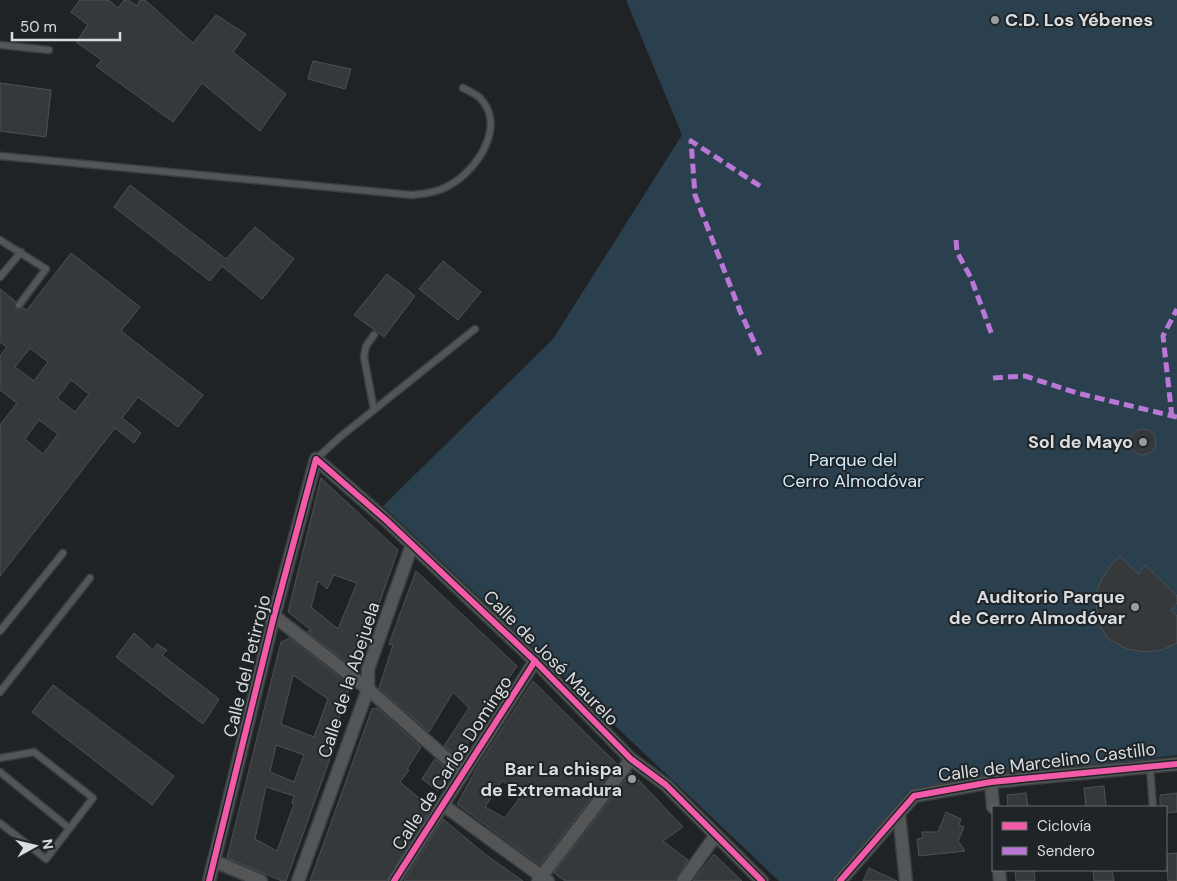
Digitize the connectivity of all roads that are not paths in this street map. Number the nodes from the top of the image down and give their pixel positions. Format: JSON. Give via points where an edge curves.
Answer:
{"nodes":[{"id":1,"x":0,"y":45,"type":"edge"},
{"id":2,"x":49,"y":50,"type":"dead end"},
{"id":3,"x":463,"y":88,"type":"dead end"},
{"id":4,"x":0,"y":156,"type":"edge"},
{"id":5,"x":0,"y":240,"type":"edge"},
{"id":6,"x":21,"y":252,"type":"junction"},
{"id":7,"x":0,"y":277,"type":"edge"},
{"id":8,"x":19,"y":305,"type":"dead end"},
{"id":9,"x":475,"y":329,"type":"dead end"},
{"id":10,"x":374,"y":335,"type":"dead end"},
{"id":11,"x":374,"y":410,"type":"junction"},
{"id":12,"x":316,"y":459,"type":"junction"},
{"id":13,"x":412,"y":545,"type":"junction"},
{"id":14,"x":63,"y":553,"type":"dead end"},
{"id":15,"x":90,"y":578,"type":"dead end"},
{"id":16,"x":274,"y":616,"type":"junction"},
{"id":17,"x":0,"y":631,"type":"edge"},
{"id":18,"x":535,"y":661,"type":"junction"},
{"id":19,"x":368,"y":688,"type":"junction"},
{"id":20,"x":0,"y":692,"type":"edge"},
{"id":21,"x":0,"y":758,"type":"edge"},
{"id":22,"x":631,"y":759,"type":"junction"},
{"id":23,"x":1177,"y":764,"type":"edge"},
{"id":24,"x":1150,"y":768,"type":"junction"},
{"id":25,"x":0,"y":772,"type":"edge"},
{"id":26,"x":463,"y":773,"type":"junction"},
{"id":27,"x":991,"y":782,"type":"junction"},
{"id":28,"x":443,"y":805,"type":"junction"},
{"id":29,"x":994,"y":806,"type":"edge"},
{"id":30,"x":1154,"y":806,"type":"edge"},
{"id":31,"x":898,"y":814,"type":"junction"},
{"id":32,"x":0,"y":823,"type":"edge"},
{"id":33,"x":69,"y":828,"type":"junction"},
{"id":34,"x":716,"y":835,"type":"junction"},
{"id":35,"x":214,"y":861,"type":"junction"},
{"id":36,"x":542,"y":879,"type":"edge"},
{"id":37,"x":209,"y":881,"type":"edge"},
{"id":38,"x":261,"y":881,"type":"edge"},
{"id":39,"x":298,"y":881,"type":"edge"},
{"id":40,"x":394,"y":881,"type":"edge"},
{"id":41,"x":683,"y":881,"type":"edge"},
{"id":42,"x":762,"y":881,"type":"edge"},
{"id":43,"x":840,"y":881,"type":"edge"},
{"id":44,"x":906,"y":881,"type":"edge"}],
"edges":[{"from":1,"to":2,"type":"lane"},
{"from":3,"to":4,"type":"lane","via":[[479,97],[488,108],[489,140],[480,158],[466,174],[450,186],[428,193],[412,195]]},
{"from":5,"to":6,"type":"lane"},
{"from":6,"to":7,"type":"lane"},
{"from":6,"to":8,"type":"lane","via":[[46,270]]},
{"from":9,"to":11,"type":"lane"},
{"from":10,"to":11,"type":"lane","via":[[366,346],[364,357]]},
{"from":11,"to":12,"type":"lane"},
{"from":12,"to":13,"type":"street","name":"Calle de José Maurelo"},
{"from":12,"to":16,"type":"street","name":"Calle del Petirrojo"},
{"from":13,"to":18,"type":"street","name":"Calle de José Maurelo"},
{"from":13,"to":19,"type":"street","name":"Calle de la Abejuela","via":[[368,669]]},
{"from":14,"to":17,"type":"lane"},
{"from":15,"to":20,"type":"lane"},
{"from":16,"to":19,"type":"street"},
{"from":16,"to":35,"type":"street","name":"Calle del Petirrojo"},
{"from":18,"to":22,"type":"street","name":"Calle de José Maurelo"},
{"from":18,"to":26,"type":"street","name":"Calle de Carlos Domingo"},
{"from":19,"to":26,"type":"street"},
{"from":19,"to":39,"type":"street","name":"Calle de la Abejuela"},
{"from":21,"to":33,"type":"lane","via":[[34,752],[93,798]]},
{"from":22,"to":34,"type":"street","name":"Calle de José Maurelo","via":[[666,785]]},
{"from":22,"to":36,"type":"street"},
{"from":23,"to":24,"type":"street","name":"Calle de Marcelino Castillo"},
{"from":24,"to":27,"type":"street","name":"Calle de Marcelino Castillo"},
{"from":24,"to":30,"type":"lane"},
{"from":25,"to":33,"type":"lane"},
{"from":26,"to":28,"type":"street","name":"Calle de Carlos Domingo"},
{"from":27,"to":29,"type":"street"},
{"from":27,"to":31,"type":"street","name":"Calle de Marcelino Castillo","via":[[914,796]]},
{"from":28,"to":36,"type":"street"},
{"from":28,"to":40,"type":"street","name":"Calle de Carlos Domingo"},
{"from":31,"to":43,"type":"street","name":"Calle de Marcelino Castillo"},
{"from":31,"to":44,"type":"street"},
{"from":32,"to":33,"type":"lane","via":[[46,859]]},
{"from":34,"to":41,"type":"street"},
{"from":34,"to":42,"type":"street","name":"Calle de José Maurelo"},
{"from":35,"to":37,"type":"street","name":"Calle del Petirrojo"},
{"from":35,"to":38,"type":"street"}]}
